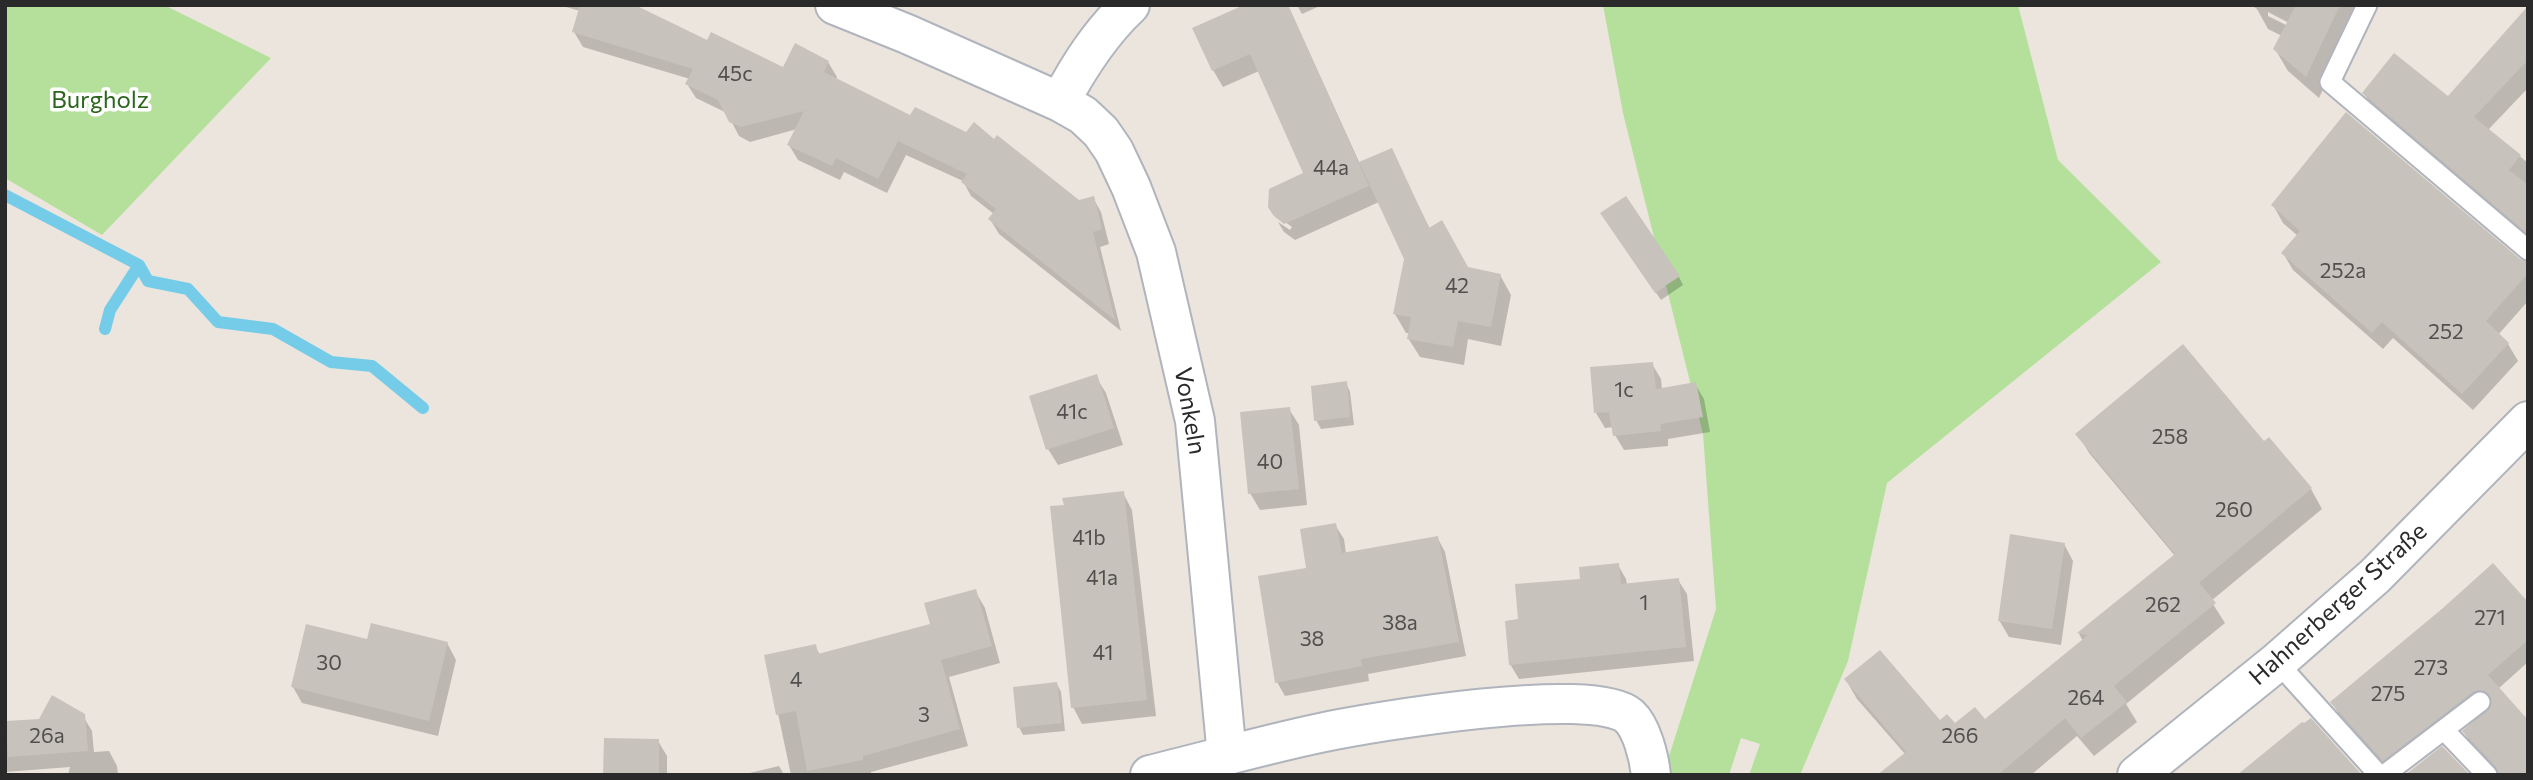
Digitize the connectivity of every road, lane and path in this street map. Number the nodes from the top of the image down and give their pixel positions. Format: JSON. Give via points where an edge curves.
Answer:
{"nodes":[{"id":1,"x":835,"y":5,"type":"edge"},
{"id":2,"x":1130,"y":5,"type":"edge"},
{"id":3,"x":2367,"y":5,"type":"edge"},
{"id":4,"x":1060,"y":102,"type":"junction"},
{"id":5,"x":2528,"y":250,"type":"edge"},
{"id":6,"x":2528,"y":421,"type":"edge"},
{"id":7,"x":2277,"y":662,"type":"junction"},
{"id":8,"x":2480,"y":702,"type":"dead end"},
{"id":9,"x":2444,"y":730,"type":"junction"},
{"id":10,"x":1227,"y":756,"type":"junction"},
{"id":11,"x":1150,"y":775,"type":"edge"},
{"id":12,"x":1651,"y":775,"type":"edge"},
{"id":13,"x":2137,"y":775,"type":"edge"},
{"id":14,"x":2381,"y":775,"type":"edge"},
{"id":15,"x":2487,"y":775,"type":"edge"}],
"edges":[{"from":1,"to":4,"type":"street","name":"Vonkeln"},
{"from":2,"to":4,"type":"street","via":[[1102,33]]},
{"from":3,"to":5,"type":"lane","via":[[2330,82]]},
{"from":4,"to":10,"type":"street","name":"Vonkeln","via":[[1083,115],[1114,151],[1156,252],[1195,421]]},
{"from":6,"to":7,"type":"street","name":"Hahnerberger Straße","via":[[2375,576]]},
{"from":7,"to":13,"type":"street","name":"Hahnerberger Straße"},
{"from":7,"to":14,"type":"lane"},
{"from":8,"to":9,"type":"lane"},
{"from":9,"to":14,"type":"lane"},
{"from":9,"to":15,"type":"lane"},
{"from":10,"to":11,"type":"street"},
{"from":10,"to":12,"type":"street","via":[[1321,733],[1475,709],[1569,703],[1629,716],[1640,731]]}]}
